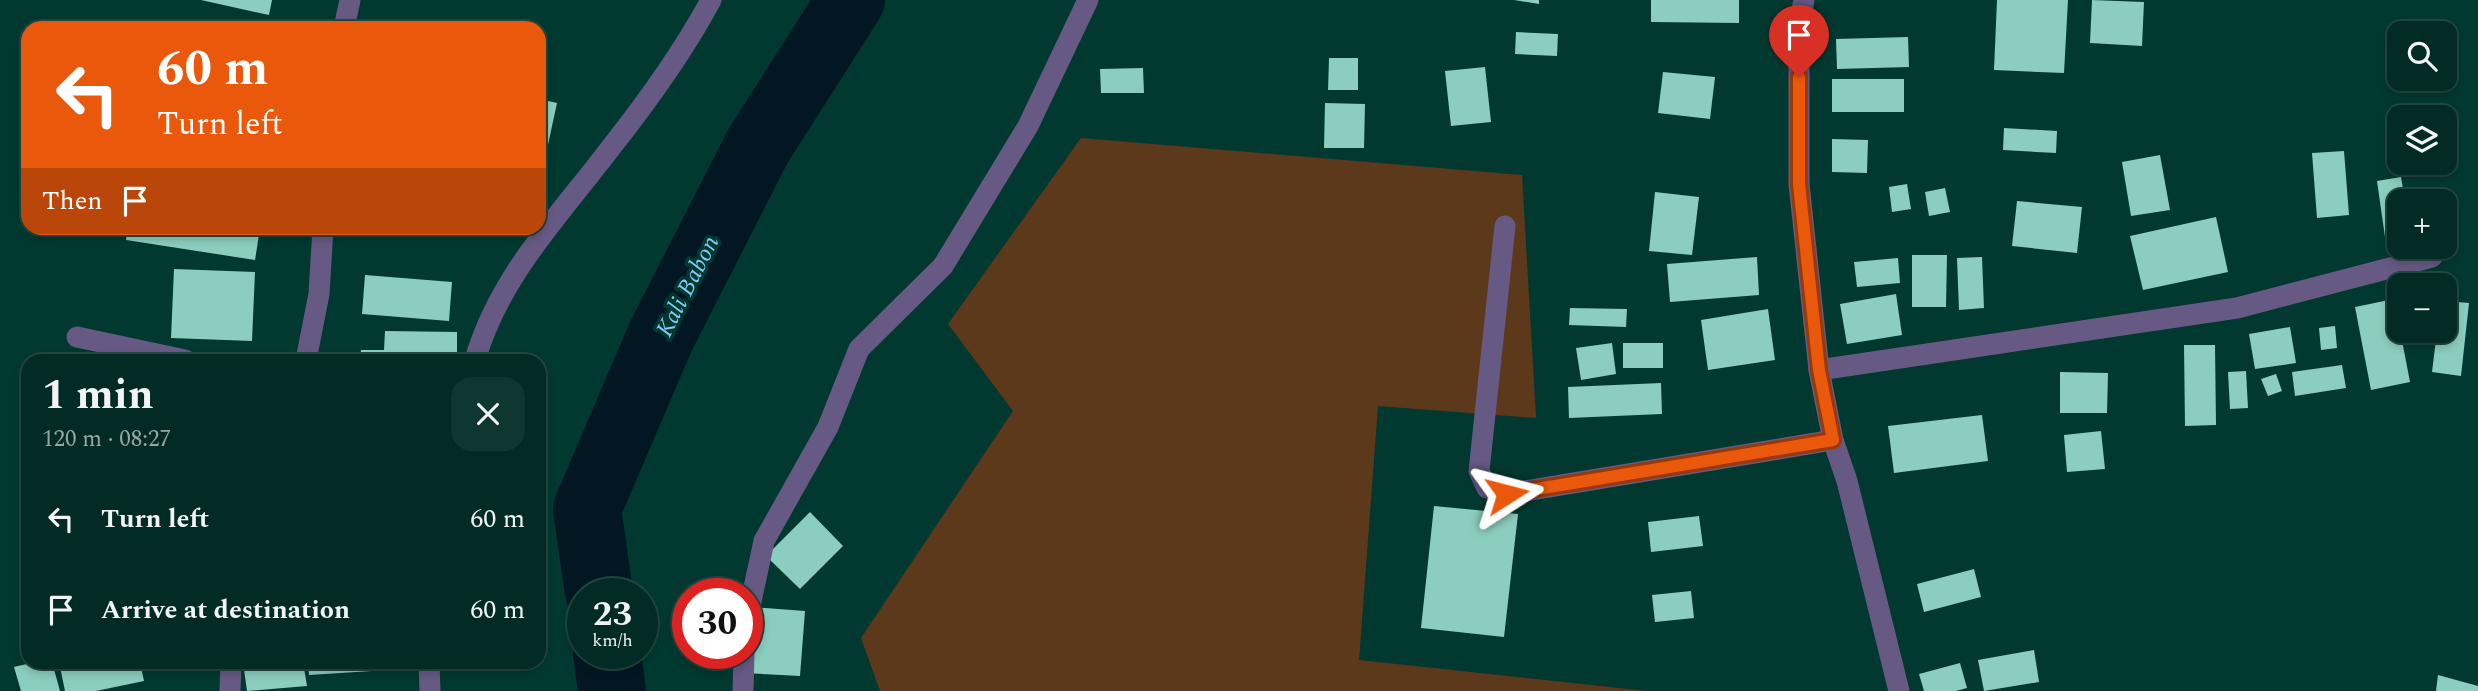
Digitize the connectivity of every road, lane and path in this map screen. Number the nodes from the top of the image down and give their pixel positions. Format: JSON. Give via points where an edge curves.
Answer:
{"nodes":[{"id":1,"x":350,"y":0,"type":"edge"},
{"id":2,"x":711,"y":0,"type":"edge"},
{"id":3,"x":1088,"y":0,"type":"edge"},
{"id":4,"x":1804,"y":0,"type":"edge"},
{"id":5,"x":346,"y":21,"type":"edge"},
{"id":6,"x":1505,"y":226,"type":"dead end"},
{"id":7,"x":546,"y":228,"type":"edge"},
{"id":8,"x":323,"y":235,"type":"edge"},
{"id":9,"x":541,"y":235,"type":"edge"},
{"id":10,"x":2424,"y":259,"type":"edge"},
{"id":11,"x":77,"y":337,"type":"dead end"},
{"id":12,"x":157,"y":354,"type":"edge"},
{"id":13,"x":307,"y":354,"type":"edge"},
{"id":14,"x":477,"y":354,"type":"edge"},
{"id":15,"x":1819,"y":370,"type":"junction"},
{"id":16,"x":1833,"y":440,"type":"junction"},
{"id":17,"x":756,"y":578,"type":"edge"},
{"id":18,"x":230,"y":669,"type":"edge"},
{"id":19,"x":429,"y":669,"type":"edge"},
{"id":20,"x":744,"y":669,"type":"edge"},
{"id":21,"x":230,"y":691,"type":"edge"},
{"id":22,"x":430,"y":691,"type":"edge"},
{"id":23,"x":743,"y":691,"type":"edge"},
{"id":24,"x":1899,"y":691,"type":"edge"}],
"edges":[{"from":1,"to":5,"type":"street"},
{"from":2,"to":7,"type":"street","via":[[680,56]]},
{"from":3,"to":17,"type":"street","via":[[1028,126],[943,266],[859,349],[828,427],[764,541]]},
{"from":4,"to":15,"type":"street","via":[[1799,184]]},
{"from":6,"to":16,"type":"street","via":[[1479,471],[1487,488],[1507,494]]},
{"from":8,"to":13,"type":"street","via":[[319,294]]},
{"from":9,"to":14,"type":"street","via":[[494,307]]},
{"from":10,"to":15,"type":"street","via":[[2237,308]]},
{"from":11,"to":12,"type":"street"},
{"from":15,"to":16,"type":"street"},
{"from":16,"to":24,"type":"street"},
{"from":18,"to":21,"type":"street"},
{"from":19,"to":22,"type":"street"},
{"from":20,"to":23,"type":"street"}]}
